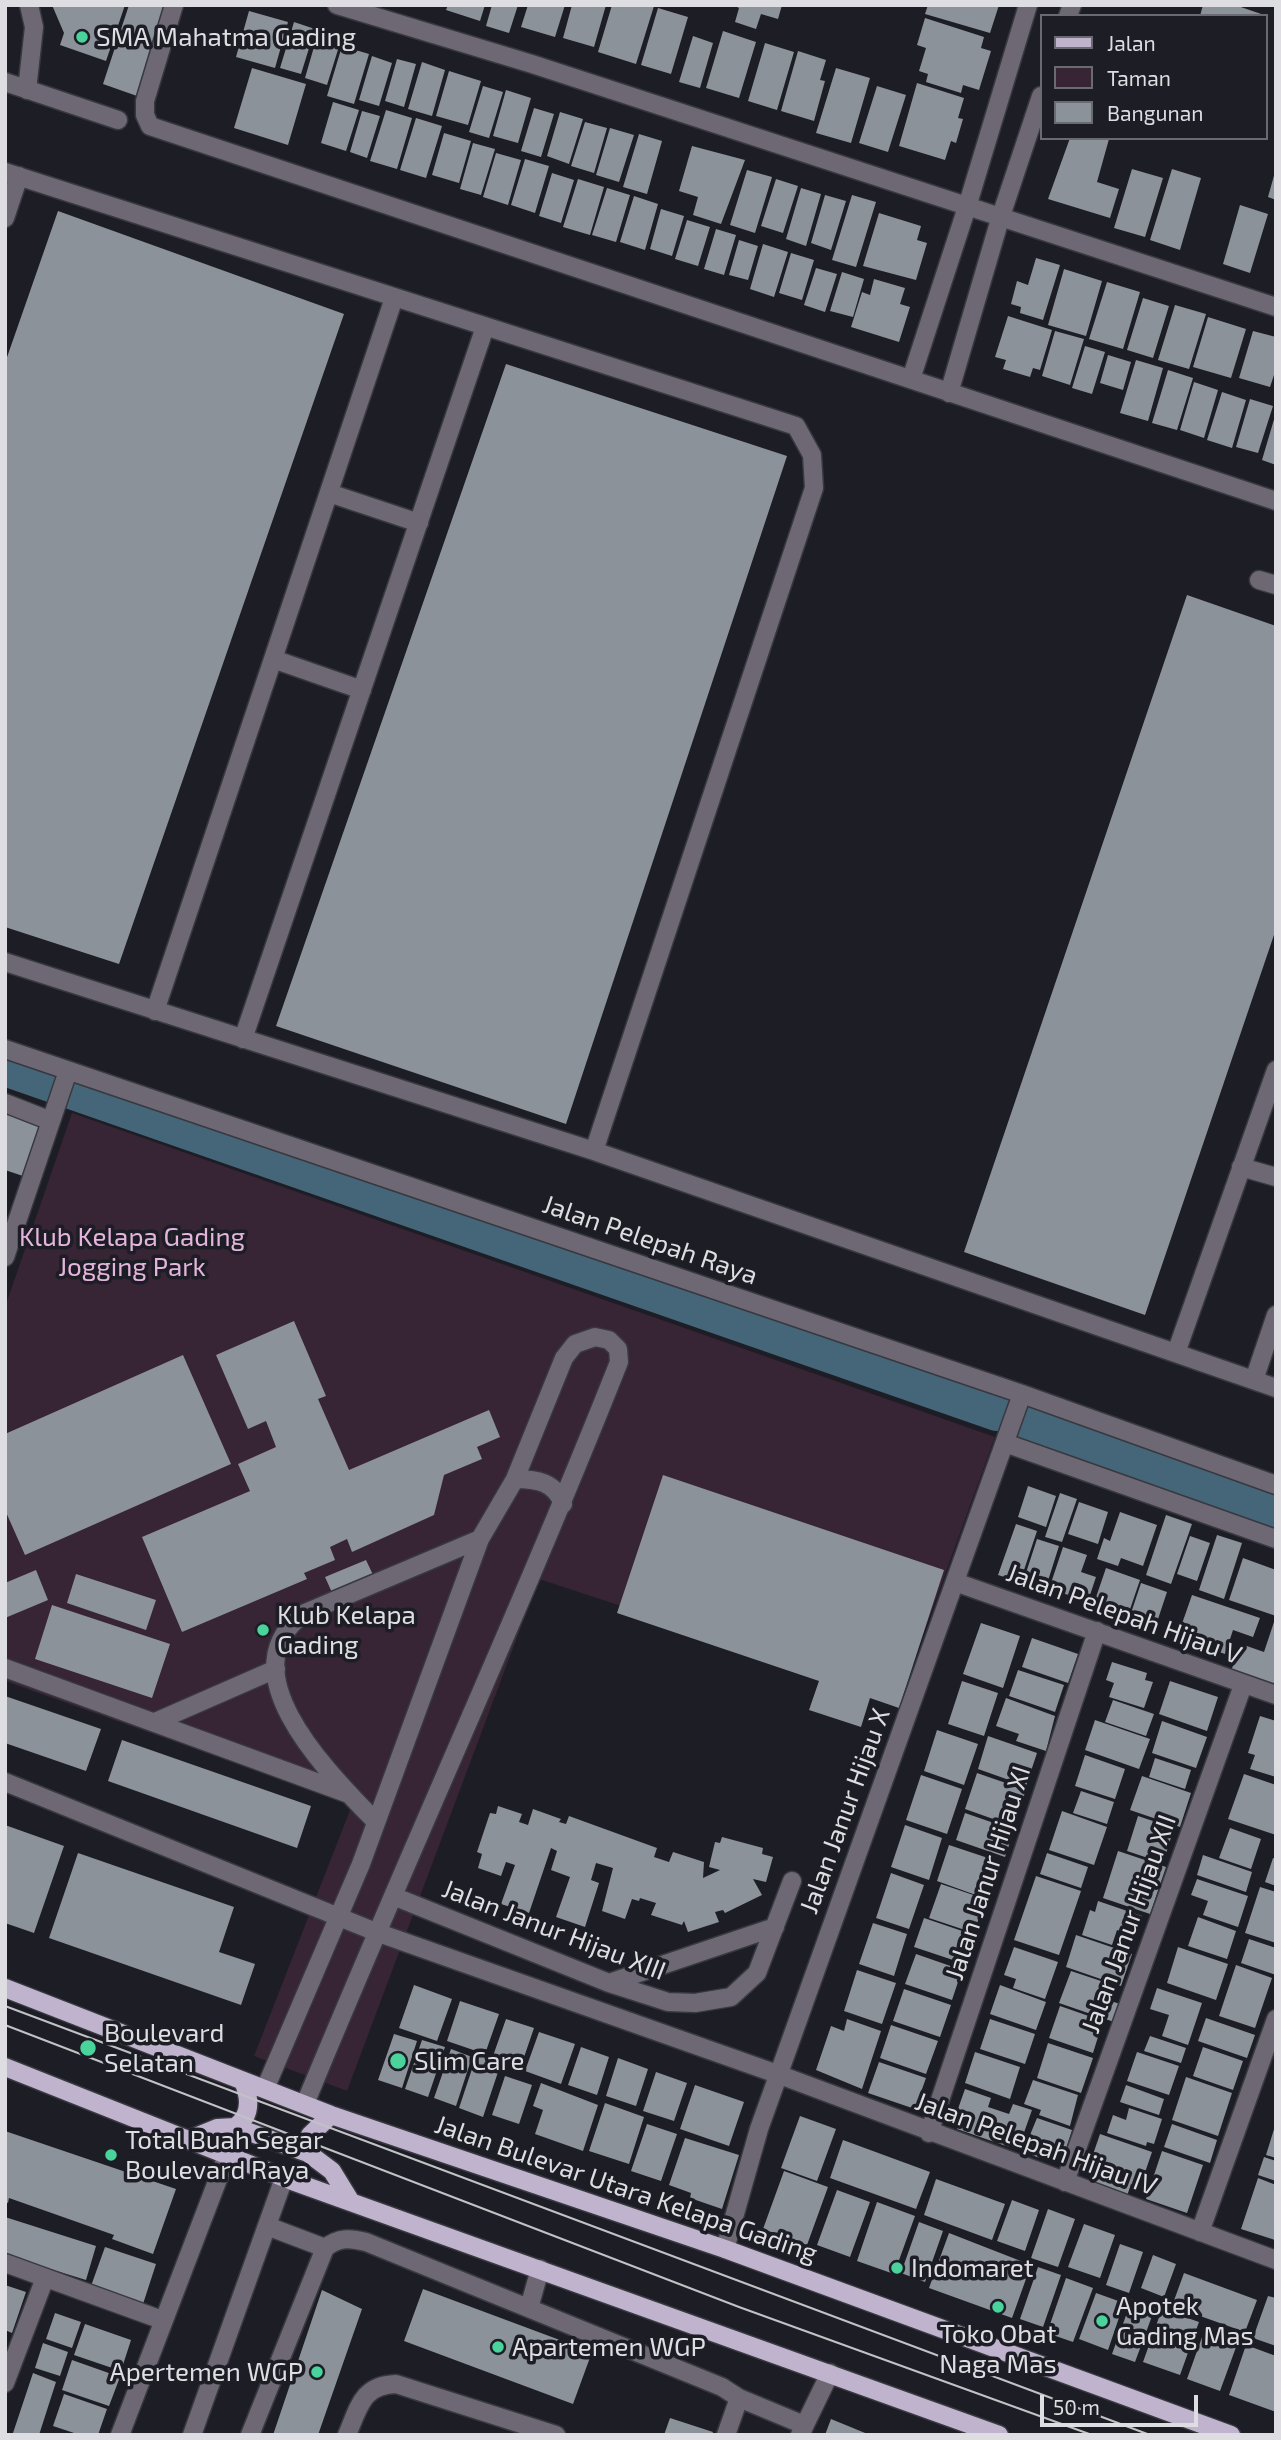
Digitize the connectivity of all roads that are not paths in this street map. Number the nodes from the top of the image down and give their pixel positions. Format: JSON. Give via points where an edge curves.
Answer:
{"nodes":[{"id":1,"x":29,"y":5,"type":"edge"},
{"id":2,"x":174,"y":5,"type":"edge"},
{"id":3,"x":337,"y":5,"type":"edge"},
{"id":4,"x":1028,"y":5,"type":"edge"},
{"id":5,"x":5,"y":82,"type":"edge"},
{"id":6,"x":27,"y":90,"type":"junction"},
{"id":7,"x":1040,"y":99,"type":"edge"},
{"id":8,"x":118,"y":120,"type":"dead end"},
{"id":9,"x":12,"y":174,"type":"edge"},
{"id":10,"x":967,"y":206,"type":"junction"},
{"id":11,"x":5,"y":218,"type":"edge"},
{"id":12,"x":1000,"y":219,"type":"junction"},
{"id":13,"x":394,"y":298,"type":"junction"},
{"id":14,"x":1276,"y":307,"type":"edge"},
{"id":15,"x":485,"y":327,"type":"junction"},
{"id":16,"x":911,"y":379,"type":"junction"},
{"id":17,"x":949,"y":393,"type":"junction"},
{"id":18,"x":329,"y":493,"type":"junction"},
{"id":19,"x":1276,"y":501,"type":"edge"},
{"id":20,"x":419,"y":523,"type":"junction"},
{"id":21,"x":273,"y":659,"type":"junction"},
{"id":22,"x":362,"y":690,"type":"junction"},
{"id":23,"x":5,"y":962,"type":"edge"},
{"id":24,"x":155,"y":1011,"type":"junction"},
{"id":25,"x":243,"y":1039,"type":"junction"},
{"id":26,"x":5,"y":1049,"type":"edge"},
{"id":27,"x":1276,"y":1070,"type":"edge"},
{"id":28,"x":67,"y":1074,"type":"junction"},
{"id":29,"x":5,"y":1103,"type":"edge"},
{"id":30,"x":53,"y":1114,"type":"junction"},
{"id":31,"x":594,"y":1151,"type":"junction"},
{"id":32,"x":1241,"y":1167,"type":"junction"},
{"id":33,"x":1276,"y":1177,"type":"edge"},
{"id":34,"x":5,"y":1257,"type":"edge"},
{"id":35,"x":1276,"y":1315,"type":"edge"},
{"id":36,"x":1176,"y":1353,"type":"junction"},
{"id":37,"x":1254,"y":1380,"type":"junction"},
{"id":38,"x":1276,"y":1388,"type":"edge"},
{"id":39,"x":1022,"y":1394,"type":"junction"},
{"id":40,"x":1008,"y":1433,"type":"junction"},
{"id":41,"x":516,"y":1479,"type":"junction"},
{"id":42,"x":1276,"y":1485,"type":"edge"},
{"id":43,"x":563,"y":1504,"type":"junction"},
{"id":44,"x":480,"y":1539,"type":"junction"},
{"id":45,"x":1276,"y":1539,"type":"edge"},
{"id":46,"x":955,"y":1582,"type":"junction"},
{"id":47,"x":1097,"y":1631,"type":"junction"},
{"id":48,"x":5,"y":1668,"type":"edge"},
{"id":49,"x":276,"y":1669,"type":"junction"},
{"id":50,"x":1243,"y":1685,"type":"junction"},
{"id":51,"x":1276,"y":1696,"type":"edge"},
{"id":52,"x":155,"y":1722,"type":"junction"},
{"id":53,"x":5,"y":1782,"type":"edge"},
{"id":54,"x":349,"y":1794,"type":"junction"},
{"id":55,"x":376,"y":1822,"type":"junction"},
{"id":56,"x":792,"y":1881,"type":"dead end"},
{"id":57,"x":393,"y":1896,"type":"junction"},
{"id":58,"x":337,"y":1917,"type":"junction"},
{"id":59,"x":775,"y":1927,"type":"junction"},
{"id":60,"x":376,"y":1932,"type":"junction"},
{"id":61,"x":609,"y":1983,"type":"junction"},
{"id":62,"x":5,"y":1988,"type":"edge"},
{"id":63,"x":1276,"y":2019,"type":"edge"},
{"id":64,"x":5,"y":2067,"type":"edge"},
{"id":65,"x":779,"y":2075,"type":"junction"},
{"id":66,"x":243,"y":2081,"type":"junction"},
{"id":67,"x":265,"y":2089,"type":"junction"},
{"id":68,"x":305,"y":2104,"type":"junction"},
{"id":69,"x":331,"y":2115,"type":"junction"},
{"id":70,"x":235,"y":2127,"type":"junction"},
{"id":71,"x":929,"y":2133,"type":"junction"},
{"id":72,"x":190,"y":2139,"type":"junction"},
{"id":73,"x":228,"y":2153,"type":"junction"},
{"id":74,"x":307,"y":2153,"type":"junction"},
{"id":75,"x":284,"y":2178,"type":"junction"},
{"id":76,"x":1065,"y":2182,"type":"junction"},
{"id":77,"x":351,"y":2202,"type":"junction"},
{"id":78,"x":267,"y":2226,"type":"junction"},
{"id":79,"x":1200,"y":2232,"type":"junction"},
{"id":80,"x":325,"y":2248,"type":"junction"},
{"id":81,"x":725,"y":2249,"type":"junction"},
{"id":82,"x":1276,"y":2260,"type":"edge"},
{"id":83,"x":5,"y":2263,"type":"edge"},
{"id":84,"x":540,"y":2269,"type":"junction"},
{"id":85,"x":45,"y":2278,"type":"junction"},
{"id":86,"x":529,"y":2308,"type":"junction"},
{"id":87,"x":162,"y":2320,"type":"junction"},
{"id":88,"x":830,"y":2373,"type":"junction"},
{"id":89,"x":5,"y":2383,"type":"edge"},
{"id":90,"x":739,"y":2398,"type":"junction"},
{"id":91,"x":802,"y":2430,"type":"edge"},
{"id":92,"x":120,"y":2435,"type":"edge"},
{"id":93,"x":192,"y":2435,"type":"edge"},
{"id":94,"x":250,"y":2435,"type":"edge"},
{"id":95,"x":347,"y":2435,"type":"edge"},
{"id":96,"x":556,"y":2435,"type":"edge"},
{"id":97,"x":726,"y":2435,"type":"edge"},
{"id":98,"x":999,"y":2435,"type":"edge"},
{"id":99,"x":1231,"y":2435,"type":"edge"}],
"edges":[{"from":1,"to":6,"type":"street","via":[[34,27]]},
{"from":2,"to":16,"type":"street","via":[[145,101],[150,127]]},
{"from":3,"to":10,"type":"street"},
{"from":4,"to":10,"type":"street"},
{"from":5,"to":6,"type":"street"},
{"from":6,"to":8,"type":"street"},
{"from":7,"to":12,"type":"street"},
{"from":9,"to":11,"type":"street"},
{"from":9,"to":13,"type":"street"},
{"from":10,"to":12,"type":"street"},
{"from":10,"to":16,"type":"street"},
{"from":12,"to":14,"type":"street"},
{"from":12,"to":17,"type":"street"},
{"from":13,"to":15,"type":"street"},
{"from":13,"to":18,"type":"street"},
{"from":15,"to":20,"type":"street"},
{"from":15,"to":31,"type":"street","via":[[796,426],[812,455],[814,488]]},
{"from":16,"to":17,"type":"street"},
{"from":17,"to":19,"type":"street"},
{"from":18,"to":20,"type":"street"},
{"from":18,"to":21,"type":"street"},
{"from":20,"to":22,"type":"street"},
{"from":21,"to":22,"type":"street"},
{"from":21,"to":24,"type":"street"},
{"from":22,"to":25,"type":"street"},
{"from":23,"to":24,"type":"street"},
{"from":24,"to":25,"type":"street"},
{"from":25,"to":31,"type":"street"},
{"from":26,"to":28,"type":"street","name":"Jalan Pelepah Raya"},
{"from":27,"to":32,"type":"street"},
{"from":28,"to":30,"type":"street"},
{"from":28,"to":39,"type":"street","name":"Jalan Pelepah Raya"},
{"from":29,"to":30,"type":"street"},
{"from":30,"to":34,"type":"street"},
{"from":31,"to":36,"type":"street"},
{"from":32,"to":33,"type":"street"},
{"from":32,"to":36,"type":"street"},
{"from":35,"to":37,"type":"street"},
{"from":36,"to":37,"type":"street"},
{"from":37,"to":38,"type":"street"},
{"from":39,"to":40,"type":"street","name":"Jalan Janur Hijau X"},
{"from":39,"to":42,"type":"street","name":"Jalan Pelepah Raya"},
{"from":40,"to":45,"type":"street"},
{"from":40,"to":46,"type":"street","name":"Jalan Janur Hijau X"},
{"from":41,"to":43,"type":"street","via":[[545,1483],[559,1493]]},
{"from":41,"to":43,"type":"street","via":[[564,1358],[583,1340],[609,1340],[618,1349],[620,1362]]},
{"from":41,"to":44,"type":"street"},
{"from":43,"to":57,"type":"street"},
{"from":44,"to":49,"type":"street","via":[[304,1613],[279,1638]]},
{"from":44,"to":55,"type":"street"},
{"from":46,"to":47,"type":"street","name":"Jalan Pelepah Hijau V"},
{"from":46,"to":65,"type":"street","name":"Jalan Janur Hijau X"},
{"from":47,"to":50,"type":"street","name":"Jalan Pelepah Hijau V"},
{"from":47,"to":71,"type":"street","name":"Jalan Janur Hijau XI"},
{"from":48,"to":52,"type":"street"},
{"from":49,"to":52,"type":"street"},
{"from":49,"to":54,"type":"street","via":[[292,1721],[312,1753]]},
{"from":50,"to":51,"type":"street","name":"Jalan Pelepah Hijau V"},
{"from":50,"to":76,"type":"street","name":"Jalan Janur Hijau XII"},
{"from":52,"to":54,"type":"street"},
{"from":53,"to":58,"type":"street","name":"Jalan Pelepah Hijau IV"},
{"from":54,"to":55,"type":"street"},
{"from":55,"to":58,"type":"street"},
{"from":56,"to":59,"type":"street","name":"Jalan Janur Hijau XIII"},
{"from":57,"to":60,"type":"street"},
{"from":57,"to":61,"type":"street","name":"Jalan Janur Hijau XIII"},
{"from":58,"to":60,"type":"street","name":"Jalan Pelepah Hijau IV"},
{"from":58,"to":67,"type":"street"},
{"from":59,"to":61,"type":"street"},
{"from":59,"to":61,"type":"street","name":"Jalan Janur Hijau XIII","via":[[757,1973],[731,1997],[668,2002]]},
{"from":60,"to":65,"type":"street","name":"Jalan Pelepah Hijau IV"},
{"from":60,"to":68,"type":"street"},
{"from":62,"to":66,"type":"main road","name":"Jalan Bulevar Utara Kelapa Gading"},
{"from":63,"to":79,"type":"street"},
{"from":64,"to":72,"type":"main road"},
{"from":65,"to":71,"type":"street","name":"Jalan Pelepah Hijau IV"},
{"from":65,"to":81,"type":"street","name":"Jalan Janur Hijau X"},
{"from":66,"to":67,"type":"main road","name":"Jalan Bulevar Utara Kelapa Gading"},
{"from":66,"to":70,"type":"main road","via":[[249,2102],[245,2118]]},
{"from":67,"to":68,"type":"main road","name":"Jalan Bulevar Utara Kelapa Gading"},
{"from":68,"to":69,"type":"main road","name":"Jalan Bulevar Utara Kelapa Gading"},
{"from":69,"to":74,"type":"main road","via":[[310,2135]]},
{"from":69,"to":81,"type":"main road","name":"Jalan Bulevar Utara Kelapa Gading"},
{"from":70,"to":72,"type":"main road"},
{"from":70,"to":74,"type":"main road"},
{"from":71,"to":76,"type":"street","name":"Jalan Pelepah Hijau IV"},
{"from":72,"to":73,"type":"main road"},
{"from":73,"to":75,"type":"main road"},
{"from":73,"to":87,"type":"street"},
{"from":74,"to":77,"type":"main road","via":[[332,2171]]},
{"from":75,"to":77,"type":"main road"},
{"from":75,"to":78,"type":"street"},
{"from":76,"to":79,"type":"street","name":"Jalan Pelepah Hijau IV"},
{"from":77,"to":84,"type":"main road"},
{"from":78,"to":80,"type":"street"},
{"from":78,"to":93,"type":"street"},
{"from":79,"to":82,"type":"street","name":"Jalan Pelepah Hijau IV"},
{"from":80,"to":86,"type":"street","via":[[350,2238],[366,2242]]},
{"from":80,"to":94,"type":"street"},
{"from":81,"to":99,"type":"main road","name":"Jalan Bulevar Utara Kelapa Gading"},
{"from":83,"to":85,"type":"street"},
{"from":84,"to":86,"type":"street"},
{"from":84,"to":88,"type":"main road"},
{"from":85,"to":87,"type":"street"},
{"from":85,"to":89,"type":"street"},
{"from":86,"to":90,"type":"street"},
{"from":87,"to":92,"type":"street"},
{"from":88,"to":91,"type":"street"},
{"from":88,"to":98,"type":"main road"},
{"from":90,"to":91,"type":"street"},
{"from":90,"to":97,"type":"street"},
{"from":95,"to":96,"type":"street","via":[[364,2396],[379,2384],[396,2384]]}]}
